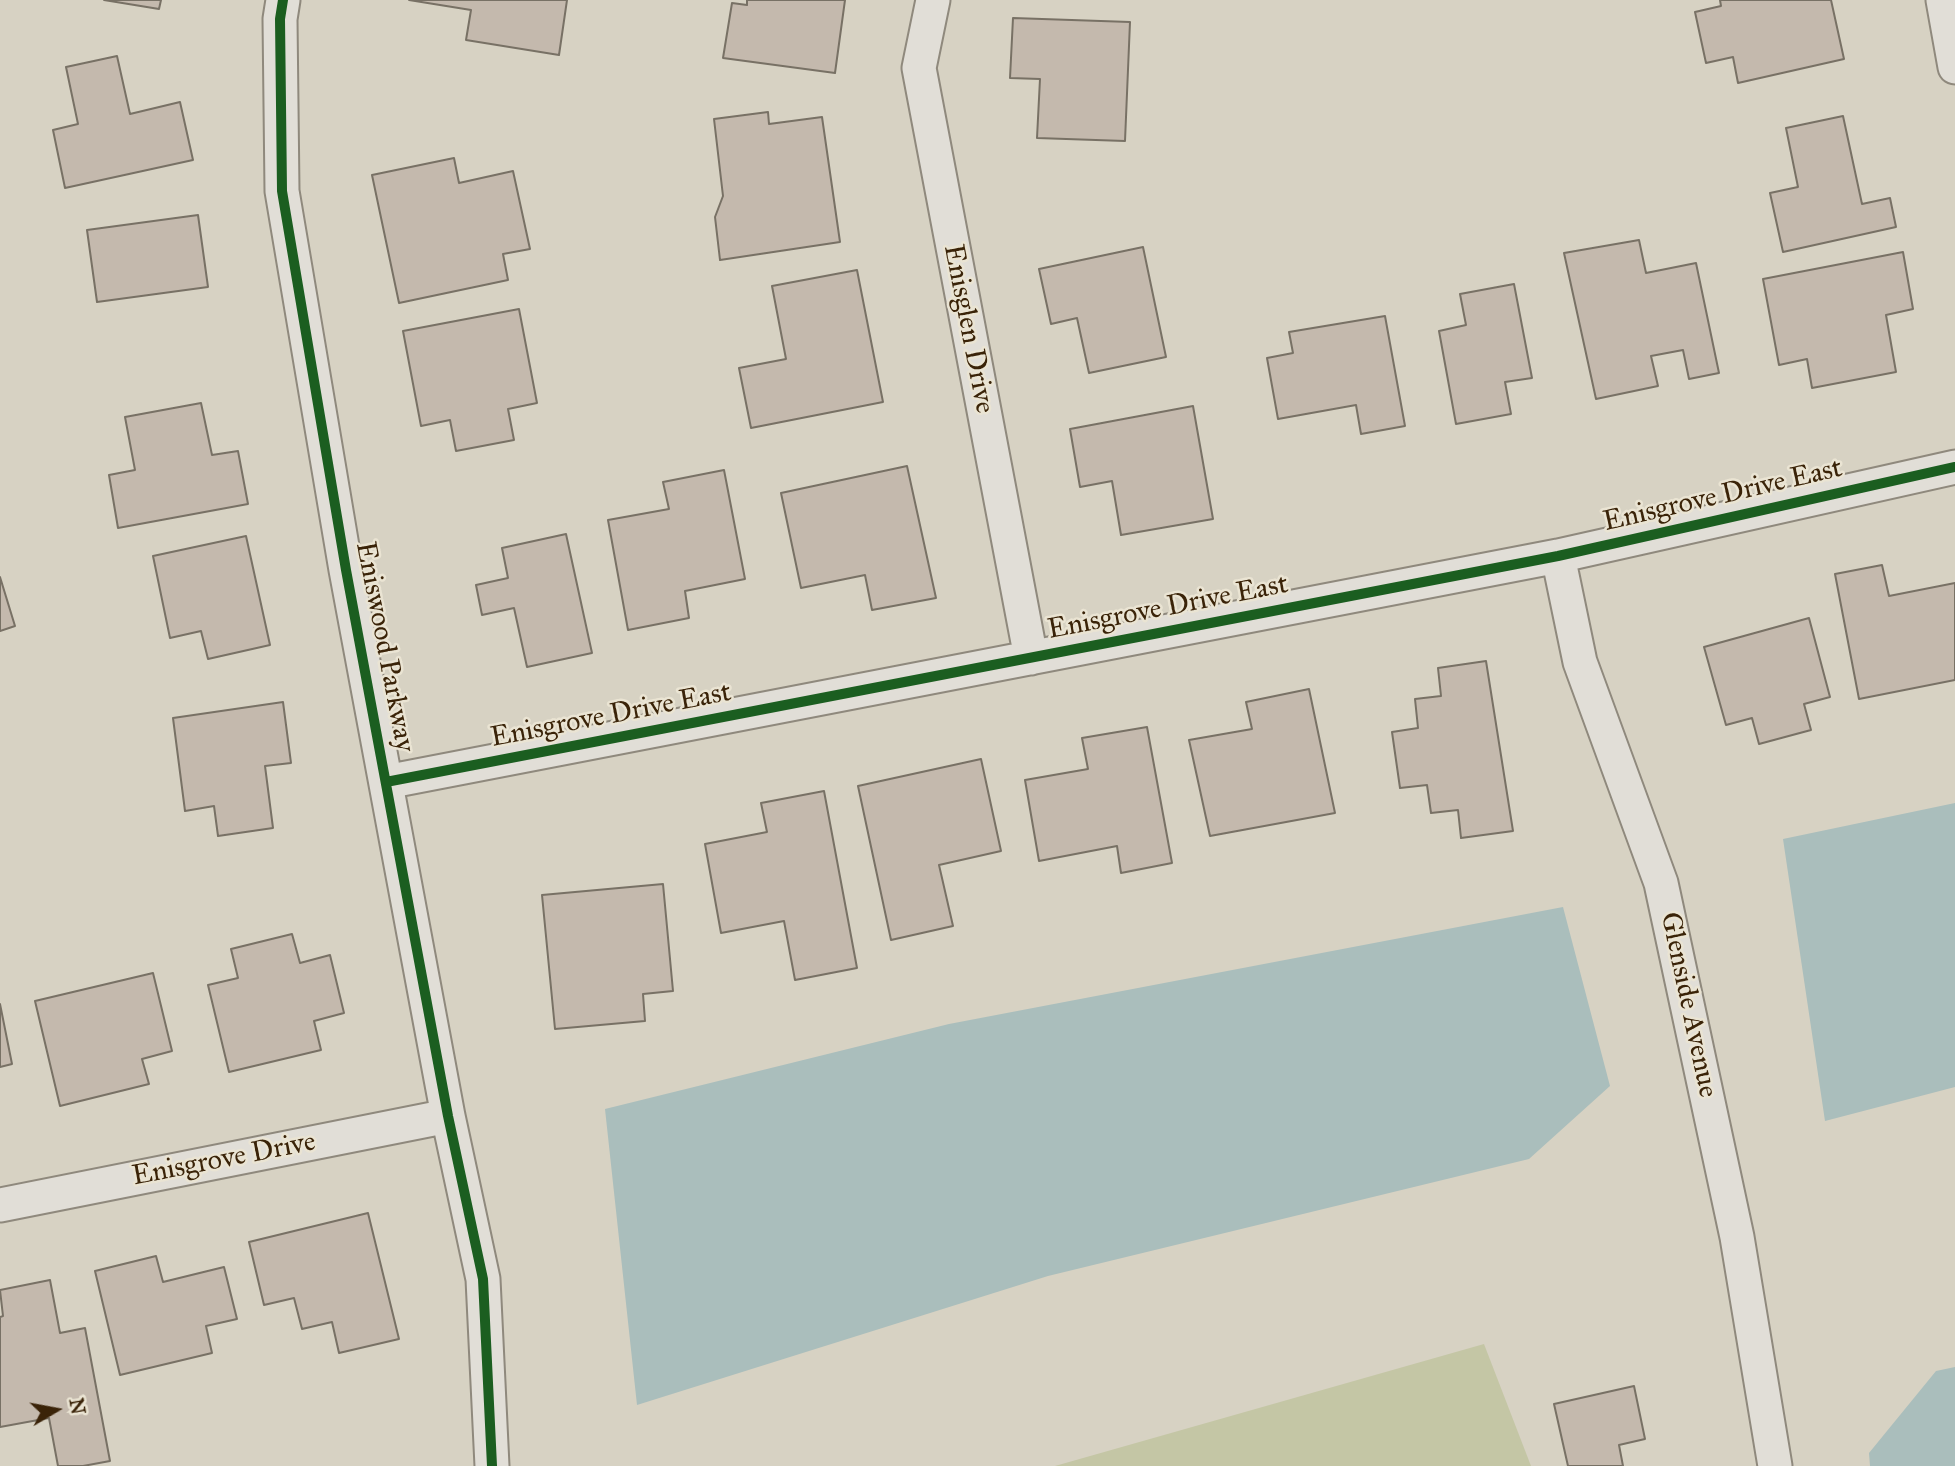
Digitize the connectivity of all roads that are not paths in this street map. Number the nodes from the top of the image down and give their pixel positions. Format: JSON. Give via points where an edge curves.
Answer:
{"nodes":[{"id":1,"x":283,"y":0,"type":"edge"},
{"id":2,"x":933,"y":0,"type":"edge"},
{"id":3,"x":1943,"y":0,"type":"edge"},
{"id":4,"x":1955,"y":67,"type":"edge"},
{"id":5,"x":1955,"y":467,"type":"edge"},
{"id":6,"x":1558,"y":556,"type":"junction"},
{"id":7,"x":1031,"y":658,"type":"junction"},
{"id":8,"x":386,"y":782,"type":"junction"},
{"id":9,"x":448,"y":1116,"type":"junction"},
{"id":10,"x":0,"y":1205,"type":"edge"},
{"id":11,"x":492,"y":1466,"type":"edge"},
{"id":12,"x":1775,"y":1466,"type":"edge"}],
"edges":[{"from":1,"to":8,"type":"street","name":"Eniswood Parkway","via":[[282,191]]},
{"from":2,"to":7,"type":"street","name":"Enisglen Drive","via":[[919,68]]},
{"from":3,"to":4,"type":"street"},
{"from":5,"to":6,"type":"street","name":"Enisgrove Drive East"},
{"from":6,"to":7,"type":"street","name":"Enisgrove Drive East"},
{"from":6,"to":12,"type":"street","name":"Glenside Avenue","via":[[1580,662],[1661,883],[1737,1237]]},
{"from":7,"to":8,"type":"street","name":"Enisgrove Drive East"},
{"from":8,"to":9,"type":"street","name":"Eniswood Parkway"},
{"from":9,"to":10,"type":"street","name":"Enisgrove Drive"},
{"from":9,"to":11,"type":"street","name":"Eniswood Parkway","via":[[483,1279]]}]}
